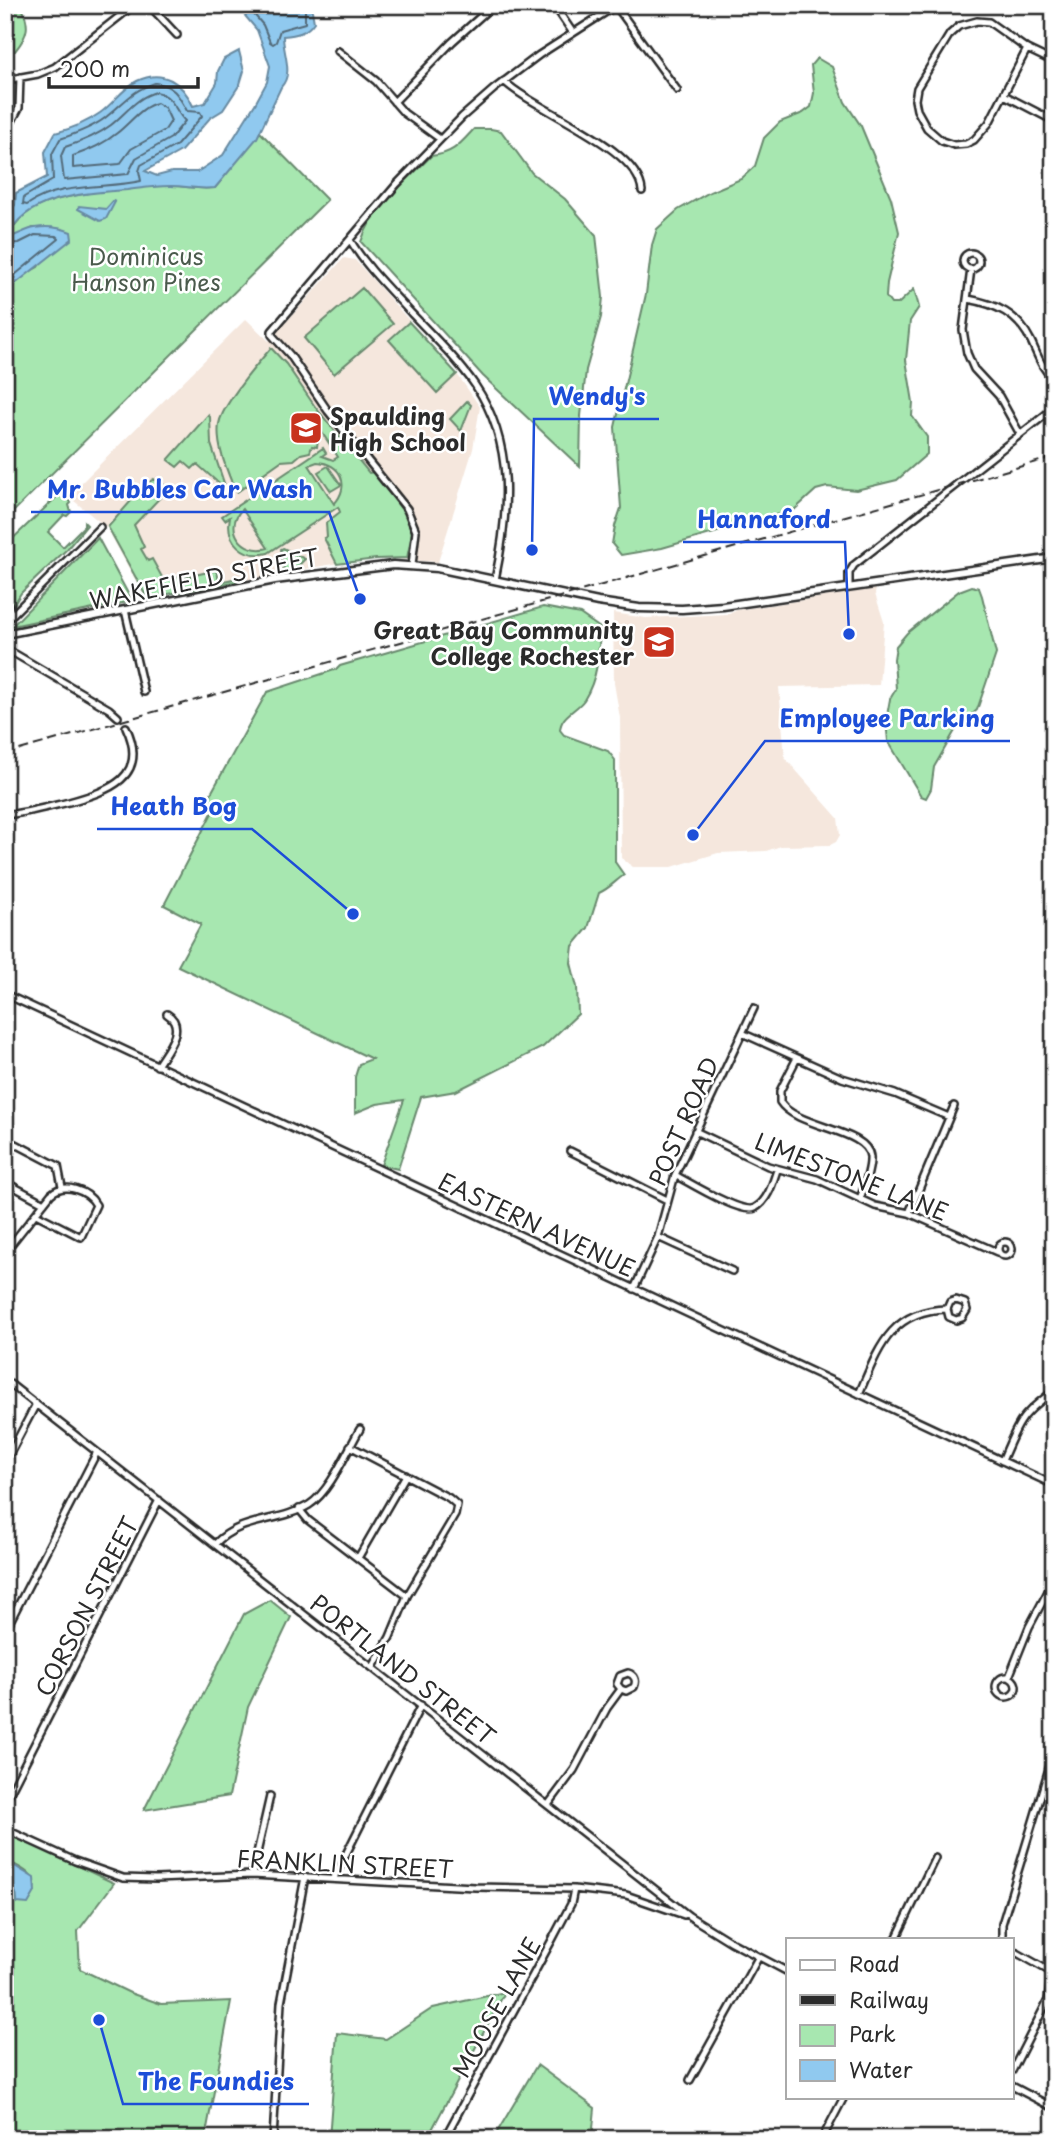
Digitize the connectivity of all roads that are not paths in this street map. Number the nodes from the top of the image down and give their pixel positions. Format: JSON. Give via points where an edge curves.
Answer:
{"nodes":[{"id":1,"x":134,"y":5,"type":"edge"},
{"id":2,"x":149,"y":5,"type":"edge"},
{"id":3,"x":554,"y":5,"type":"edge"},
{"id":4,"x":616,"y":6,"type":"edge"},
{"id":5,"x":490,"y":8,"type":"dead end"},
{"id":6,"x":573,"y":33,"type":"junction"},
{"id":7,"x":177,"y":35,"type":"dead end"},
{"id":8,"x":1027,"y":48,"type":"junction"},
{"id":9,"x":338,"y":51,"type":"dead end"},
{"id":10,"x":1054,"y":62,"type":"edge"},
{"id":11,"x":20,"y":77,"type":"junction"},
{"id":12,"x":5,"y":80,"type":"edge"},
{"id":13,"x":504,"y":81,"type":"junction"},
{"id":14,"x":677,"y":90,"type":"dead end"},
{"id":15,"x":1004,"y":95,"type":"junction"},
{"id":16,"x":394,"y":102,"type":"junction"},
{"id":17,"x":1054,"y":121,"type":"edge"},
{"id":18,"x":5,"y":134,"type":"edge"},
{"id":19,"x":440,"y":139,"type":"junction"},
{"id":20,"x":642,"y":191,"type":"dead end"},
{"id":21,"x":350,"y":240,"type":"junction"},
{"id":22,"x":971,"y":269,"type":"dead end"},
{"id":23,"x":968,"y":299,"type":"junction"},
{"id":24,"x":1054,"y":380,"type":"edge"},
{"id":25,"x":1054,"y":408,"type":"edge"},
{"id":26,"x":1020,"y":434,"type":"junction"},
{"id":27,"x":100,"y":527,"type":"dead end"},
{"id":28,"x":1054,"y":558,"type":"edge"},
{"id":29,"x":412,"y":565,"type":"junction"},
{"id":30,"x":495,"y":580,"type":"junction"},
{"id":31,"x":849,"y":586,"type":"junction"},
{"id":32,"x":5,"y":595,"type":"edge"},
{"id":33,"x":125,"y":610,"type":"junction"},
{"id":34,"x":12,"y":615,"type":"junction"},
{"id":35,"x":5,"y":622,"type":"edge"},
{"id":36,"x":5,"y":634,"type":"edge"},
{"id":37,"x":5,"y":648,"type":"edge"},
{"id":38,"x":144,"y":692,"type":"dead end"},
{"id":39,"x":118,"y":718,"type":"dead end"},
{"id":40,"x":126,"y":727,"type":"dead end"},
{"id":41,"x":5,"y":815,"type":"edge"},
{"id":42,"x":5,"y":994,"type":"edge"},
{"id":43,"x":754,"y":1008,"type":"dead end"},
{"id":44,"x":167,"y":1014,"type":"dead end"},
{"id":45,"x":742,"y":1033,"type":"junction"},
{"id":46,"x":797,"y":1058,"type":"junction"},
{"id":47,"x":157,"y":1066,"type":"junction"},
{"id":48,"x":954,"y":1106,"type":"dead end"},
{"id":49,"x":949,"y":1117,"type":"junction"},
{"id":50,"x":695,"y":1131,"type":"junction"},
{"id":51,"x":16,"y":1144,"type":"dead end"},
{"id":52,"x":570,"y":1151,"type":"dead end"},
{"id":53,"x":777,"y":1170,"type":"junction"},
{"id":54,"x":675,"y":1175,"type":"junction"},
{"id":55,"x":5,"y":1182,"type":"edge"},
{"id":56,"x":62,"y":1187,"type":"junction"},
{"id":57,"x":860,"y":1199,"type":"junction"},
{"id":58,"x":667,"y":1200,"type":"junction"},
{"id":59,"x":44,"y":1203,"type":"junction"},
{"id":60,"x":909,"y":1213,"type":"junction"},
{"id":61,"x":36,"y":1214,"type":"junction"},
{"id":62,"x":658,"y":1237,"type":"junction"},
{"id":63,"x":5,"y":1252,"type":"edge"},
{"id":64,"x":997,"y":1252,"type":"dead end"},
{"id":65,"x":732,"y":1271,"type":"dead end"},
{"id":66,"x":634,"y":1289,"type":"junction"},
{"id":67,"x":947,"y":1310,"type":"dead end"},
{"id":68,"x":5,"y":1380,"type":"edge"},
{"id":69,"x":1054,"y":1391,"type":"edge"},
{"id":70,"x":859,"y":1394,"type":"junction"},
{"id":71,"x":36,"y":1404,"type":"junction"},
{"id":72,"x":360,"y":1429,"type":"dead end"},
{"id":73,"x":350,"y":1446,"type":"junction"},
{"id":74,"x":97,"y":1452,"type":"junction"},
{"id":75,"x":1002,"y":1461,"type":"junction"},
{"id":76,"x":5,"y":1462,"type":"edge"},
{"id":77,"x":406,"y":1475,"type":"junction"},
{"id":78,"x":1054,"y":1485,"type":"edge"},
{"id":79,"x":159,"y":1500,"type":"junction"},
{"id":80,"x":299,"y":1509,"type":"junction"},
{"id":81,"x":215,"y":1544,"type":"junction"},
{"id":82,"x":358,"y":1559,"type":"junction"},
{"id":83,"x":1054,"y":1580,"type":"edge"},
{"id":84,"x":407,"y":1596,"type":"junction"},
{"id":85,"x":5,"y":1631,"type":"edge"},
{"id":86,"x":373,"y":1667,"type":"junction"},
{"id":87,"x":1009,"y":1677,"type":"dead end"},
{"id":88,"x":621,"y":1689,"type":"dead end"},
{"id":89,"x":421,"y":1705,"type":"junction"},
{"id":90,"x":1054,"y":1752,"type":"edge"},
{"id":91,"x":270,"y":1796,"type":"dead end"},
{"id":92,"x":5,"y":1802,"type":"edge"},
{"id":93,"x":548,"y":1805,"type":"junction"},
{"id":94,"x":5,"y":1829,"type":"edge"},
{"id":95,"x":935,"y":1858,"type":"dead end"},
{"id":96,"x":252,"y":1875,"type":"junction"},
{"id":97,"x":305,"y":1877,"type":"junction"},
{"id":98,"x":334,"y":1878,"type":"junction"},
{"id":99,"x":574,"y":1889,"type":"junction"},
{"id":100,"x":688,"y":1916,"type":"junction"},
{"id":101,"x":896,"y":1938,"type":"edge"},
{"id":102,"x":1002,"y":1938,"type":"edge"},
{"id":103,"x":1014,"y":1951,"type":"edge"},
{"id":104,"x":1054,"y":1954,"type":"edge"},
{"id":105,"x":758,"y":1958,"type":"junction"},
{"id":106,"x":786,"y":1971,"type":"edge"},
{"id":107,"x":1051,"y":1976,"type":"edge"},
{"id":108,"x":1051,"y":1998,"type":"edge"},
{"id":109,"x":1014,"y":2067,"type":"edge"},
{"id":110,"x":690,"y":2080,"type":"dead end"},
{"id":111,"x":1014,"y":2087,"type":"edge"},
{"id":112,"x":843,"y":2098,"type":"edge"},
{"id":113,"x":1054,"y":2108,"type":"edge"},
{"id":114,"x":273,"y":2139,"type":"edge"},
{"id":115,"x":444,"y":2139,"type":"edge"},
{"id":116,"x":822,"y":2139,"type":"edge"}],
"edges":[{"from":1,"to":11,"type":"street","via":[[65,61]]},
{"from":2,"to":7,"type":"street"},
{"from":3,"to":6,"type":"street"},
{"from":4,"to":6,"type":"street"},
{"from":4,"to":14,"type":"street"},
{"from":5,"to":16,"type":"street"},
{"from":6,"to":13,"type":"street"},
{"from":8,"to":10,"type":"street"},
{"from":8,"to":15,"type":"street"},
{"from":8,"to":15,"type":"street","via":[[989,22],[964,24],[950,34],[920,82],[916,110],[942,141],[966,144],[983,132]]},
{"from":9,"to":16,"type":"street"},
{"from":11,"to":12,"type":"street"},
{"from":11,"to":18,"type":"street","via":[[19,108]]},
{"from":13,"to":19,"type":"street"},
{"from":13,"to":20,"type":"street","via":[[616,153],[636,171]]},
{"from":15,"to":17,"type":"street"},
{"from":16,"to":19,"type":"street"},
{"from":19,"to":21,"type":"street"},
{"from":21,"to":29,"type":"street","via":[[271,333],[407,509],[416,538]]},
{"from":21,"to":30,"type":"street","via":[[466,373],[494,419],[507,491]]},
{"from":22,"to":23,"type":"street"},
{"from":23,"to":24,"type":"street","via":[[996,306],[1016,320]]},
{"from":23,"to":26,"type":"street","via":[[963,330],[968,358],[999,396]]},
{"from":25,"to":26,"type":"street"},
{"from":26,"to":31,"type":"street","via":[[854,565]]},
{"from":27,"to":34,"type":"street"},
{"from":28,"to":31,"type":"main road","name":"WAKEFIELD STREET"},
{"from":29,"to":30,"type":"main road","name":"WAKEFIELD STREET"},
{"from":29,"to":33,"type":"main road","name":"WAKEFIELD STREET","via":[[294,577]]},
{"from":30,"to":31,"type":"main road","name":"WAKEFIELD STREET","via":[[651,609],[691,609]]},
{"from":32,"to":34,"type":"street"},
{"from":33,"to":36,"type":"main road","name":"WAKEFIELD STREET"},
{"from":33,"to":38,"type":"street"},
{"from":34,"to":35,"type":"street"},
{"from":37,"to":39,"type":"street"},
{"from":40,"to":41,"type":"street","via":[[132,761],[115,786],[51,807]]},
{"from":42,"to":47,"type":"street","name":"EASTERN AVENUE"},
{"from":43,"to":45,"type":"street","name":"POST ROAD"},
{"from":44,"to":47,"type":"street","via":[[176,1025],[171,1046]]},
{"from":45,"to":46,"type":"street"},
{"from":45,"to":50,"type":"street","name":"POST ROAD"},
{"from":46,"to":49,"type":"street"},
{"from":46,"to":57,"type":"street","via":[[780,1091],[780,1102],[795,1116],[865,1145],[870,1162]]},
{"from":47,"to":66,"type":"street","name":"EASTERN AVENUE"},
{"from":48,"to":49,"type":"street"},
{"from":49,"to":60,"type":"street"},
{"from":50,"to":53,"type":"street","name":"LIMESTONE LANE"},
{"from":50,"to":54,"type":"street","name":"POST ROAD"},
{"from":51,"to":56,"type":"street","via":[[58,1166]]},
{"from":52,"to":58,"type":"street"},
{"from":53,"to":54,"type":"street","via":[[762,1201],[747,1210]]},
{"from":53,"to":57,"type":"street","name":"LIMESTONE LANE","via":[[810,1176]]},
{"from":54,"to":58,"type":"street","name":"POST ROAD"},
{"from":55,"to":59,"type":"street"},
{"from":56,"to":59,"type":"street"},
{"from":56,"to":61,"type":"street","via":[[95,1203],[81,1237]]},
{"from":57,"to":60,"type":"street","name":"LIMESTONE LANE"},
{"from":58,"to":62,"type":"street","name":"POST ROAD"},
{"from":59,"to":61,"type":"street"},
{"from":60,"to":64,"type":"street","name":"LIMESTONE LANE"},
{"from":61,"to":63,"type":"street"},
{"from":62,"to":65,"type":"street"},
{"from":62,"to":66,"type":"street","name":"POST ROAD"},
{"from":66,"to":70,"type":"street","name":"EASTERN AVENUE"},
{"from":67,"to":70,"type":"street","via":[[925,1311],[897,1326],[879,1349]]},
{"from":68,"to":71,"type":"street","name":"PORTLAND STREET"},
{"from":69,"to":75,"type":"street","via":[[1021,1419]]},
{"from":70,"to":75,"type":"street","name":"EASTERN AVENUE"},
{"from":71,"to":74,"type":"street","name":"PORTLAND STREET"},
{"from":71,"to":76,"type":"street"},
{"from":72,"to":73,"type":"street"},
{"from":73,"to":77,"type":"street"},
{"from":73,"to":80,"type":"street","via":[[323,1491]]},
{"from":74,"to":79,"type":"street","name":"PORTLAND STREET"},
{"from":74,"to":85,"type":"street"},
{"from":75,"to":78,"type":"street","name":"EASTERN AVENUE"},
{"from":77,"to":82,"type":"street"},
{"from":77,"to":84,"type":"street","via":[[457,1505]]},
{"from":79,"to":81,"type":"street","name":"PORTLAND STREET"},
{"from":79,"to":92,"type":"street","name":"CORSON STREET"},
{"from":80,"to":81,"type":"street","via":[[232,1530]]},
{"from":80,"to":82,"type":"street"},
{"from":81,"to":86,"type":"street","name":"PORTLAND STREET"},
{"from":82,"to":84,"type":"street"},
{"from":83,"to":87,"type":"street","via":[[1028,1627]]},
{"from":84,"to":86,"type":"street"},
{"from":86,"to":89,"type":"street","name":"PORTLAND STREET"},
{"from":88,"to":93,"type":"street"},
{"from":89,"to":93,"type":"street","name":"PORTLAND STREET"},
{"from":89,"to":98,"type":"street"},
{"from":90,"to":102,"type":"street","via":[[1002,1924]]},
{"from":91,"to":96,"type":"street"},
{"from":93,"to":100,"type":"street","name":"PORTLAND STREET"},
{"from":94,"to":96,"type":"street","name":"FRANKLIN STREET","via":[[122,1878]]},
{"from":95,"to":101,"type":"street"},
{"from":96,"to":97,"type":"street","name":"FRANKLIN STREET"},
{"from":97,"to":98,"type":"street","name":"FRANKLIN STREET"},
{"from":97,"to":114,"type":"street","via":[[281,2003]]},
{"from":98,"to":99,"type":"street","name":"FRANKLIN STREET"},
{"from":99,"to":100,"type":"street","name":"FRANKLIN STREET","via":[[626,1895]]},
{"from":99,"to":115,"type":"street","name":"MOOSE LANE","via":[[556,1933]]},
{"from":100,"to":105,"type":"street","name":"PORTLAND STREET"},
{"from":103,"to":107,"type":"street"},
{"from":104,"to":107,"type":"street"},
{"from":105,"to":106,"type":"street","name":"PORTLAND STREET"},
{"from":105,"to":110,"type":"street"},
{"from":107,"to":108,"type":"street"},
{"from":108,"to":109,"type":"street"},
{"from":111,"to":113,"type":"street"},
{"from":112,"to":116,"type":"street"}]}
